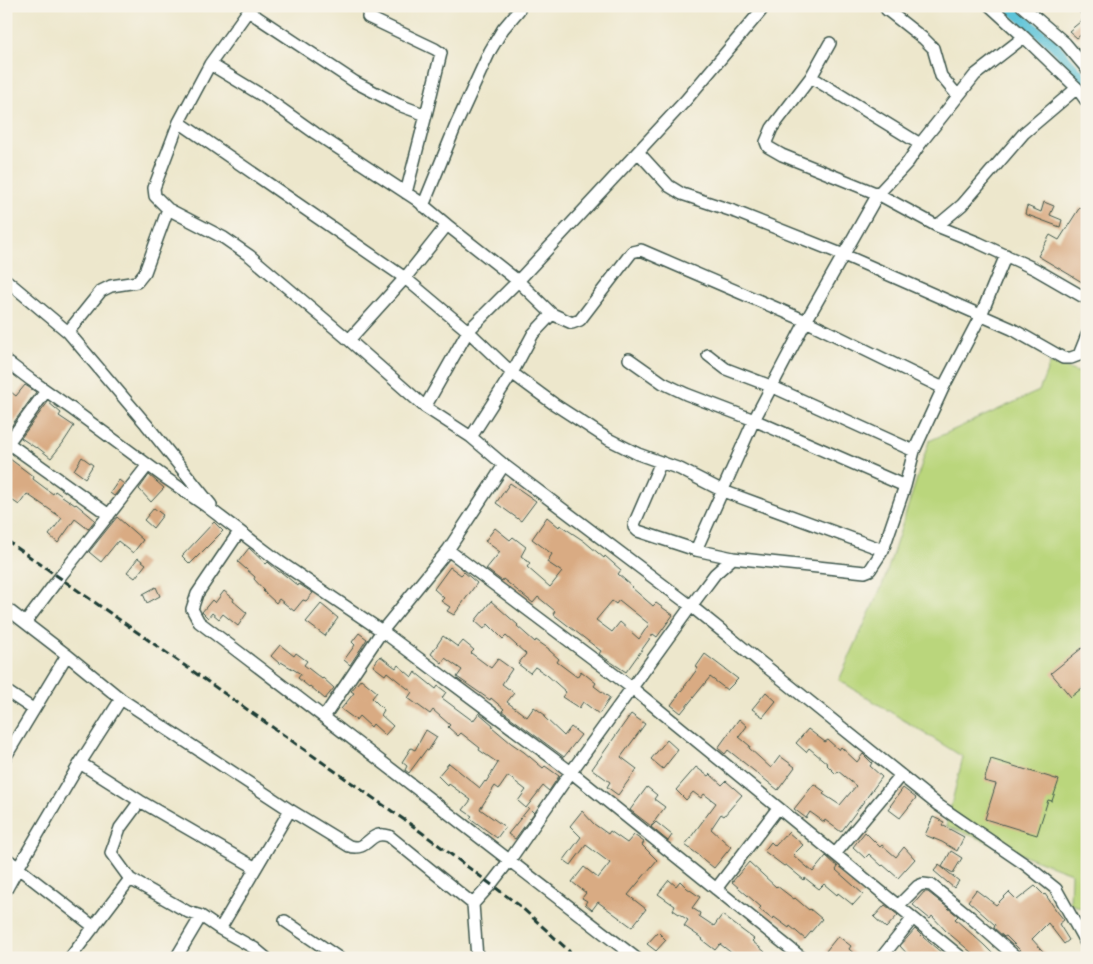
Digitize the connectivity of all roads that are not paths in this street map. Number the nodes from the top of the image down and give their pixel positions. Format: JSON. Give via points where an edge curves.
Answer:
{"nodes":[{"id":1,"x":764,"y":6,"type":"edge"},
{"id":2,"x":885,"y":6,"type":"edge"},
{"id":3,"x":990,"y":6,"type":"edge"},
{"id":4,"x":1022,"y":6,"type":"edge"},
{"id":5,"x":1083,"y":6,"type":"edge"},
{"id":6,"x":518,"y":7,"type":"edge"},
{"id":7,"x":249,"y":9,"type":"edge"},
{"id":8,"x":1087,"y":11,"type":"edge"},
{"id":9,"x":368,"y":16,"type":"dead end"},
{"id":10,"x":1024,"y":37,"type":"junction"},
{"id":11,"x":830,"y":42,"type":"dead end"},
{"id":12,"x":210,"y":64,"type":"junction"},
{"id":13,"x":1087,"y":69,"type":"edge"},
{"id":14,"x":811,"y":77,"type":"junction"},
{"id":15,"x":1077,"y":88,"type":"junction"},
{"id":16,"x":958,"y":96,"type":"junction"},
{"id":17,"x":1087,"y":102,"type":"edge"},
{"id":18,"x":426,"y":116,"type":"junction"},
{"id":19,"x":179,"y":122,"type":"junction"},
{"id":20,"x":920,"y":144,"type":"junction"},
{"id":21,"x":638,"y":152,"type":"junction"},
{"id":22,"x":406,"y":193,"type":"junction"},
{"id":23,"x":878,"y":194,"type":"junction"},
{"id":24,"x":423,"y":206,"type":"junction"},
{"id":25,"x":168,"y":209,"type":"junction"},
{"id":26,"x":447,"y":226,"type":"junction"},
{"id":27,"x":937,"y":226,"type":"junction"},
{"id":28,"x":844,"y":255,"type":"junction"},
{"id":29,"x":1006,"y":255,"type":"junction"},
{"id":30,"x":405,"y":278,"type":"junction"},
{"id":31,"x":6,"y":280,"type":"edge"},
{"id":32,"x":518,"y":281,"type":"junction"},
{"id":33,"x":1087,"y":299,"type":"edge"},
{"id":34,"x":552,"y":314,"type":"junction"},
{"id":35,"x":980,"y":315,"type":"junction"},
{"id":36,"x":806,"y":321,"type":"junction"},
{"id":37,"x":468,"y":331,"type":"junction"},
{"id":38,"x":68,"y":332,"type":"junction"},
{"id":39,"x":1087,"y":335,"type":"edge"},
{"id":40,"x":349,"y":340,"type":"junction"},
{"id":41,"x":708,"y":355,"type":"dead end"},
{"id":42,"x":629,"y":359,"type":"dead end"},
{"id":43,"x":6,"y":361,"type":"edge"},
{"id":44,"x":512,"y":373,"type":"junction"},
{"id":45,"x":773,"y":387,"type":"junction"},
{"id":46,"x":943,"y":388,"type":"junction"},
{"id":47,"x":46,"y":391,"type":"junction"},
{"id":48,"x":425,"y":407,"type":"junction"},
{"id":49,"x":754,"y":420,"type":"junction"},
{"id":50,"x":471,"y":437,"type":"junction"},
{"id":51,"x":7,"y":443,"type":"edge"},
{"id":52,"x":914,"y":451,"type":"junction"},
{"id":53,"x":661,"y":462,"type":"junction"},
{"id":54,"x":148,"y":465,"type":"junction"},
{"id":55,"x":504,"y":465,"type":"junction"},
{"id":56,"x":904,"y":486,"type":"junction"},
{"id":57,"x":723,"y":491,"type":"junction"},
{"id":58,"x":109,"y":514,"type":"junction"},
{"id":59,"x":222,"y":518,"type":"junction"},
{"id":60,"x":239,"y":532,"type":"junction"},
{"id":61,"x":448,"y":550,"type":"junction"},
{"id":62,"x":696,"y":550,"type":"junction"},
{"id":63,"x":882,"y":550,"type":"junction"},
{"id":64,"x":733,"y":558,"type":"junction"},
{"id":65,"x":691,"y":606,"type":"junction"},
{"id":66,"x":6,"y":608,"type":"edge"},
{"id":67,"x":26,"y":622,"type":"junction"},
{"id":68,"x":382,"y":631,"type":"junction"},
{"id":69,"x":67,"y":655,"type":"junction"},
{"id":70,"x":632,"y":688,"type":"junction"},
{"id":71,"x":6,"y":691,"type":"edge"},
{"id":72,"x":120,"y":699,"type":"junction"},
{"id":73,"x":33,"y":709,"type":"junction"},
{"id":74,"x":324,"y":717,"type":"junction"},
{"id":75,"x":6,"y":756,"type":"edge"},
{"id":76,"x":80,"y":763,"type":"junction"},
{"id":77,"x":571,"y":772,"type":"junction"},
{"id":78,"x":901,"y":775,"type":"junction"},
{"id":79,"x":140,"y":801,"type":"junction"},
{"id":80,"x":778,"y":808,"type":"junction"},
{"id":81,"x":290,"y":810,"type":"junction"},
{"id":82,"x":835,"y":854,"type":"junction"},
{"id":83,"x":6,"y":858,"type":"edge"},
{"id":84,"x":509,"y":861,"type":"junction"},
{"id":85,"x":18,"y":868,"type":"junction"},
{"id":86,"x":256,"y":868,"type":"junction"},
{"id":87,"x":130,"y":880,"type":"junction"},
{"id":88,"x":716,"y":889,"type":"junction"},
{"id":89,"x":6,"y":890,"type":"edge"},
{"id":90,"x":473,"y":904,"type":"junction"},
{"id":91,"x":898,"y":906,"type":"junction"},
{"id":92,"x":202,"y":916,"type":"junction"},
{"id":93,"x":913,"y":918,"type":"junction"},
{"id":94,"x":285,"y":921,"type":"dead end"},
{"id":95,"x":94,"y":927,"type":"junction"},
{"id":96,"x":220,"y":929,"type":"junction"},
{"id":97,"x":1087,"y":945,"type":"edge"},
{"id":98,"x":70,"y":958,"type":"edge"},
{"id":99,"x":176,"y":958,"type":"edge"},
{"id":100,"x":266,"y":958,"type":"edge"},
{"id":101,"x":339,"y":958,"type":"edge"},
{"id":102,"x":476,"y":958,"type":"edge"},
{"id":103,"x":636,"y":958,"type":"edge"},
{"id":104,"x":802,"y":958,"type":"edge"},
{"id":105,"x":881,"y":958,"type":"edge"},
{"id":106,"x":962,"y":958,"type":"edge"},
{"id":107,"x":1017,"y":958,"type":"edge"}],
"edges":[{"from":1,"to":21,"type":"street"},
{"from":2,"to":16,"type":"street","via":[[933,48],[941,76]]},
{"from":3,"to":10,"type":"street"},
{"from":4,"to":13,"type":"street","via":[[1065,43]]},
{"from":5,"to":8,"type":"street"},
{"from":6,"to":24,"type":"street","via":[[490,51]]},
{"from":7,"to":12,"type":"street"},
{"from":7,"to":18,"type":"street","via":[[355,82]]},
{"from":9,"to":18,"type":"street","via":[[440,53]]},
{"from":10,"to":15,"type":"street"},
{"from":10,"to":16,"type":"street","via":[[975,74]]},
{"from":11,"to":14,"type":"street"},
{"from":12,"to":19,"type":"street"},
{"from":12,"to":22,"type":"street"},
{"from":14,"to":20,"type":"street"},
{"from":14,"to":23,"type":"street","via":[[772,128],[766,142],[768,147]]},
{"from":15,"to":17,"type":"street"},
{"from":15,"to":27,"type":"street","via":[[1024,133],[962,205]]},
{"from":16,"to":20,"type":"street"},
{"from":18,"to":22,"type":"street"},
{"from":19,"to":25,"type":"street","via":[[154,188],[155,196]]},
{"from":19,"to":30,"type":"street"},
{"from":20,"to":23,"type":"street"},
{"from":21,"to":28,"type":"street","via":[[669,186],[682,194]]},
{"from":21,"to":32,"type":"street"},
{"from":22,"to":24,"type":"street"},
{"from":23,"to":27,"type":"street"},
{"from":23,"to":28,"type":"street"},
{"from":24,"to":26,"type":"street"},
{"from":25,"to":38,"type":"street","via":[[145,272],[137,282],[101,291]]},
{"from":25,"to":40,"type":"street","via":[[224,238],[250,256]]},
{"from":26,"to":30,"type":"street"},
{"from":26,"to":32,"type":"street"},
{"from":27,"to":29,"type":"street"},
{"from":28,"to":35,"type":"street"},
{"from":28,"to":36,"type":"street"},
{"from":29,"to":33,"type":"street"},
{"from":29,"to":35,"type":"street"},
{"from":30,"to":37,"type":"street"},
{"from":30,"to":40,"type":"street"},
{"from":31,"to":38,"type":"street"},
{"from":32,"to":34,"type":"street"},
{"from":32,"to":37,"type":"street"},
{"from":34,"to":36,"type":"street","via":[[572,323],[580,320],[632,252],[641,250]]},
{"from":34,"to":44,"type":"street","via":[[532,334]]},
{"from":35,"to":39,"type":"street","via":[[1062,358],[1079,355]]},
{"from":35,"to":46,"type":"street"},
{"from":36,"to":45,"type":"street"},
{"from":36,"to":46,"type":"street"},
{"from":37,"to":44,"type":"street"},
{"from":37,"to":48,"type":"street"},
{"from":38,"to":59,"type":"street"},
{"from":40,"to":48,"type":"street"},
{"from":41,"to":45,"type":"street","via":[[726,369]]},
{"from":42,"to":49,"type":"street","via":[[663,383]]},
{"from":43,"to":47,"type":"street"},
{"from":44,"to":50,"type":"street"},
{"from":44,"to":53,"type":"street","via":[[608,439]]},
{"from":45,"to":49,"type":"street"},
{"from":45,"to":52,"type":"street"},
{"from":46,"to":52,"type":"street"},
{"from":47,"to":51,"type":"street"},
{"from":47,"to":54,"type":"street"},
{"from":48,"to":50,"type":"street"},
{"from":49,"to":56,"type":"street"},
{"from":49,"to":57,"type":"street"},
{"from":50,"to":55,"type":"street"},
{"from":51,"to":58,"type":"street"},
{"from":52,"to":56,"type":"street"},
{"from":53,"to":57,"type":"street"},
{"from":53,"to":62,"type":"street","via":[[634,527]]},
{"from":54,"to":58,"type":"street"},
{"from":54,"to":59,"type":"street"},
{"from":55,"to":61,"type":"street"},
{"from":55,"to":65,"type":"street"},
{"from":56,"to":63,"type":"street"},
{"from":57,"to":62,"type":"street"},
{"from":57,"to":63,"type":"street"},
{"from":58,"to":67,"type":"street"},
{"from":59,"to":60,"type":"street"},
{"from":60,"to":68,"type":"street"},
{"from":60,"to":74,"type":"street","via":[[198,594],[192,609],[199,622]]},
{"from":61,"to":68,"type":"street"},
{"from":61,"to":70,"type":"street"},
{"from":62,"to":64,"type":"street"},
{"from":63,"to":64,"type":"street","via":[[870,570],[865,572]]},
{"from":64,"to":65,"type":"street","via":[[715,574]]},
{"from":65,"to":70,"type":"street"},
{"from":65,"to":78,"type":"street"},
{"from":66,"to":67,"type":"street"},
{"from":67,"to":69,"type":"street"},
{"from":68,"to":74,"type":"street"},
{"from":68,"to":77,"type":"street"},
{"from":69,"to":72,"type":"street"},
{"from":69,"to":73,"type":"street"},
{"from":70,"to":77,"type":"street"},
{"from":70,"to":80,"type":"street"},
{"from":71,"to":73,"type":"street"},
{"from":72,"to":76,"type":"street"},
{"from":72,"to":81,"type":"street"},
{"from":73,"to":75,"type":"street"},
{"from":74,"to":84,"type":"street"},
{"from":76,"to":79,"type":"street"},
{"from":76,"to":85,"type":"street"},
{"from":77,"to":84,"type":"street"},
{"from":77,"to":88,"type":"street"},
{"from":78,"to":82,"type":"street"},
{"from":78,"to":97,"type":"street","via":[[1056,889]]},
{"from":79,"to":86,"type":"street"},
{"from":79,"to":87,"type":"street","via":[[120,828],[111,853]]},
{"from":80,"to":82,"type":"street"},
{"from":80,"to":88,"type":"street"},
{"from":81,"to":86,"type":"street"},
{"from":81,"to":90,"type":"street","via":[[356,848],[377,835],[389,836]]},
{"from":82,"to":91,"type":"street"},
{"from":83,"to":85,"type":"street"},
{"from":84,"to":90,"type":"street"},
{"from":84,"to":103,"type":"street"},
{"from":85,"to":89,"type":"street"},
{"from":85,"to":95,"type":"street"},
{"from":86,"to":96,"type":"street"},
{"from":87,"to":92,"type":"street","via":[[188,912]]},
{"from":87,"to":95,"type":"street"},
{"from":88,"to":104,"type":"street"},
{"from":90,"to":102,"type":"street"},
{"from":91,"to":93,"type":"street"},
{"from":91,"to":107,"type":"street","via":[[918,886],[931,885]]},
{"from":92,"to":96,"type":"street"},
{"from":92,"to":99,"type":"street"},
{"from":93,"to":105,"type":"street"},
{"from":93,"to":106,"type":"street"},
{"from":94,"to":101,"type":"street"},
{"from":95,"to":98,"type":"street"},
{"from":96,"to":100,"type":"street"}]}
